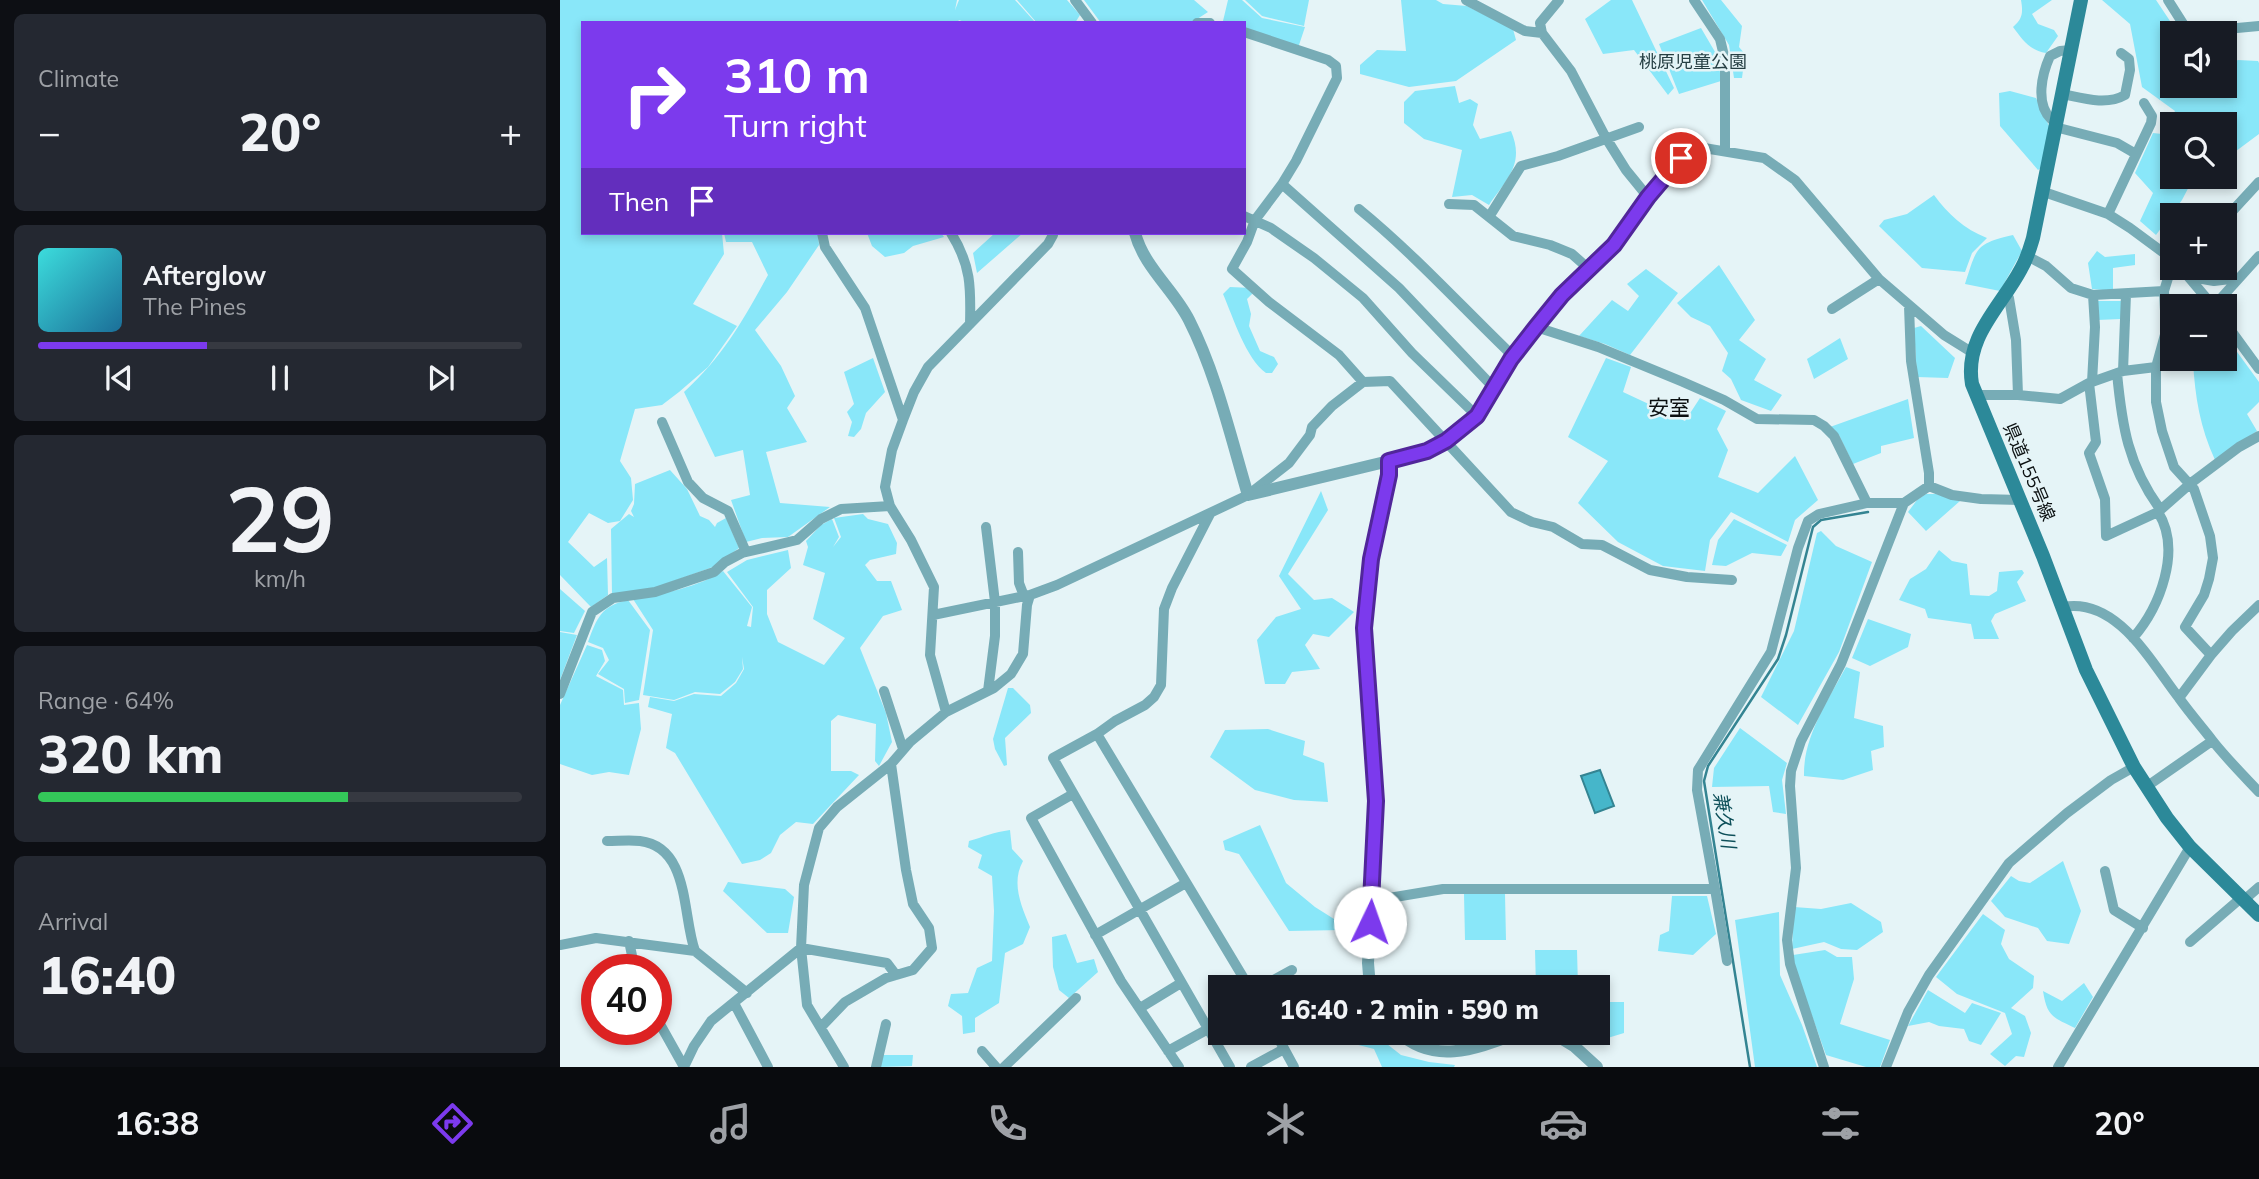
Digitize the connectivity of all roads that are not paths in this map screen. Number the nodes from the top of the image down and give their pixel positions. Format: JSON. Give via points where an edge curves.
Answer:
{"nodes":[{"id":1,"x":1075,"y":0,"type":"edge"},
{"id":2,"x":1466,"y":0,"type":"edge"},
{"id":3,"x":1559,"y":0,"type":"edge"},
{"id":4,"x":1694,"y":0,"type":"edge"},
{"id":5,"x":2081,"y":0,"type":"edge"},
{"id":6,"x":2168,"y":0,"type":"edge"},
{"id":7,"x":1091,"y":21,"type":"edge"},
{"id":8,"x":2259,"y":26,"type":"edge"},
{"id":9,"x":1246,"y":33,"type":"edge"},
{"id":10,"x":1542,"y":33,"type":"junction"},
{"id":11,"x":2071,"y":50,"type":"junction"},
{"id":12,"x":2121,"y":53,"type":"dead end"},
{"id":13,"x":2062,"y":94,"type":"junction"},
{"id":14,"x":2144,"y":103,"type":"dead end"},
{"id":15,"x":2056,"y":124,"type":"junction"},
{"id":16,"x":1639,"y":127,"type":"dead end"},
{"id":17,"x":1606,"y":138,"type":"junction"},
{"id":18,"x":1725,"y":150,"type":"junction"},
{"id":19,"x":2136,"y":154,"type":"junction"},
{"id":20,"x":2259,"y":182,"type":"edge"},
{"id":21,"x":1282,"y":184,"type":"junction"},
{"id":22,"x":2044,"y":192,"type":"junction"},
{"id":23,"x":1648,"y":197,"type":"junction"},
{"id":24,"x":1449,"y":204,"type":"dead end"},
{"id":25,"x":2237,"y":206,"type":"edge"},
{"id":26,"x":1359,"y":209,"type":"dead end"},
{"id":27,"x":2108,"y":214,"type":"junction"},
{"id":28,"x":1246,"y":217,"type":"edge"},
{"id":29,"x":1489,"y":217,"type":"junction"},
{"id":30,"x":1255,"y":220,"type":"junction"},
{"id":31,"x":822,"y":235,"type":"edge"},
{"id":32,"x":952,"y":235,"type":"edge"},
{"id":33,"x":1053,"y":235,"type":"dead end"},
{"id":34,"x":1136,"y":235,"type":"edge"},
{"id":35,"x":2160,"y":250,"type":"edge"},
{"id":36,"x":2027,"y":256,"type":"junction"},
{"id":37,"x":2258,"y":260,"type":"edge"},
{"id":38,"x":1589,"y":269,"type":"junction"},
{"id":39,"x":2238,"y":278,"type":"joint"},
{"id":40,"x":1879,"y":279,"type":"junction"},
{"id":41,"x":2167,"y":280,"type":"edge"},
{"id":42,"x":2193,"y":280,"type":"edge"},
{"id":43,"x":2164,"y":291,"type":"junction"},
{"id":44,"x":2005,"y":293,"type":"junction"},
{"id":45,"x":2126,"y":294,"type":"junction"},
{"id":46,"x":2204,"y":294,"type":"edge"},
{"id":47,"x":2224,"y":294,"type":"edge"},
{"id":48,"x":2093,"y":295,"type":"junction"},
{"id":49,"x":1909,"y":306,"type":"junction"},
{"id":50,"x":1832,"y":309,"type":"dead end"},
{"id":51,"x":970,"y":324,"type":"junction"},
{"id":52,"x":1536,"y":327,"type":"junction"},
{"id":53,"x":2237,"y":339,"type":"edge"},
{"id":54,"x":1973,"y":354,"type":"junction"},
{"id":55,"x":1513,"y":356,"type":"junction"},
{"id":56,"x":2156,"y":367,"type":"junction"},
{"id":57,"x":2259,"y":369,"type":"edge"},
{"id":58,"x":2120,"y":372,"type":"junction"},
{"id":59,"x":1363,"y":382,"type":"junction"},
{"id":60,"x":2090,"y":382,"type":"junction"},
{"id":61,"x":1494,"y":388,"type":"junction"},
{"id":62,"x":1975,"y":395,"type":"junction"},
{"id":63,"x":2018,"y":395,"type":"junction"},
{"id":64,"x":1477,"y":416,"type":"junction"},
{"id":65,"x":903,"y":420,"type":"junction"},
{"id":66,"x":662,"y":422,"type":"dead end"},
{"id":67,"x":2259,"y":436,"type":"edge"},
{"id":68,"x":1446,"y":441,"type":"junction"},
{"id":69,"x":1389,"y":461,"type":"junction"},
{"id":70,"x":2191,"y":483,"type":"junction"},
{"id":71,"x":1929,"y":486,"type":"junction"},
{"id":72,"x":1248,"y":495,"type":"junction"},
{"id":73,"x":2020,"y":500,"type":"junction"},
{"id":74,"x":1867,"y":503,"type":"junction"},
{"id":75,"x":1904,"y":503,"type":"junction"},
{"id":76,"x":890,"y":506,"type":"junction"},
{"id":77,"x":2159,"y":511,"type":"junction"},
{"id":78,"x":1211,"y":514,"type":"junction"},
{"id":79,"x":986,"y":527,"type":"dead end"},
{"id":80,"x":746,"y":552,"type":"junction"},
{"id":81,"x":1018,"y":552,"type":"dead end"},
{"id":82,"x":1732,"y":580,"type":"dead end"},
{"id":83,"x":1027,"y":595,"type":"junction"},
{"id":84,"x":995,"y":602,"type":"junction"},
{"id":85,"x":2259,"y":605,"type":"edge"},
{"id":86,"x":2063,"y":607,"type":"junction"},
{"id":87,"x":933,"y":615,"type":"junction"},
{"id":88,"x":2133,"y":638,"type":"junction"},
{"id":89,"x":2211,"y":655,"type":"junction"},
{"id":90,"x":884,"y":691,"type":"dead end"},
{"id":91,"x":988,"y":691,"type":"junction"},
{"id":92,"x":560,"y":694,"type":"edge"},
{"id":93,"x":2179,"y":698,"type":"junction"},
{"id":94,"x":946,"y":712,"type":"junction"},
{"id":95,"x":1097,"y":734,"type":"junction"},
{"id":96,"x":2212,"y":741,"type":"junction"},
{"id":97,"x":904,"y":749,"type":"junction"},
{"id":98,"x":891,"y":764,"type":"junction"},
{"id":99,"x":2134,"y":767,"type":"junction"},
{"id":100,"x":2146,"y":787,"type":"junction"},
{"id":101,"x":2259,"y":792,"type":"edge"},
{"id":102,"x":1073,"y":794,"type":"junction"},
{"id":103,"x":607,"y":841,"type":"dead end"},
{"id":104,"x":2190,"y":848,"type":"junction"},
{"id":105,"x":2105,"y":872,"type":"dead end"},
{"id":106,"x":1186,"y":883,"type":"junction"},
{"id":107,"x":2259,"y":887,"type":"edge"},
{"id":108,"x":1715,"y":889,"type":"junction"},
{"id":109,"x":2242,"y":899,"type":"junction"},
{"id":110,"x":1371,"y":901,"type":"junction"},
{"id":111,"x":1139,"y":910,"type":"junction"},
{"id":112,"x":2259,"y":915,"type":"edge"},
{"id":113,"x":2143,"y":928,"type":"junction"},
{"id":114,"x":1095,"y":935,"type":"junction"},
{"id":115,"x":629,"y":941,"type":"junction"},
{"id":116,"x":2190,"y":942,"type":"dead end"},
{"id":117,"x":560,"y":945,"type":"edge"},
{"id":118,"x":801,"y":948,"type":"junction"},
{"id":119,"x":695,"y":951,"type":"junction"},
{"id":120,"x":632,"y":954,"type":"edge"},
{"id":121,"x":1727,"y":961,"type":"dead end"},
{"id":122,"x":1292,"y":970,"type":"dead end"},
{"id":123,"x":896,"y":975,"type":"junction"},
{"id":124,"x":1242,"y":975,"type":"edge"},
{"id":125,"x":1283,"y":975,"type":"edge"},
{"id":126,"x":1369,"y":975,"type":"edge"},
{"id":127,"x":1181,"y":983,"type":"junction"},
{"id":128,"x":747,"y":993,"type":"junction"},
{"id":129,"x":1076,"y":998,"type":"dead end"},
{"id":130,"x":734,"y":1003,"type":"junction"},
{"id":131,"x":1140,"y":1008,"type":"junction"},
{"id":132,"x":886,"y":1024,"type":"dead end"},
{"id":133,"x":822,"y":1026,"type":"junction"},
{"id":134,"x":1208,"y":1029,"type":"joint"},
{"id":135,"x":672,"y":1045,"type":"edge"},
{"id":136,"x":1217,"y":1045,"type":"edge"},
{"id":137,"x":1282,"y":1045,"type":"edge"},
{"id":138,"x":1415,"y":1045,"type":"edge"},
{"id":139,"x":1486,"y":1045,"type":"edge"},
{"id":140,"x":1572,"y":1045,"type":"edge"},
{"id":141,"x":1284,"y":1049,"type":"junction"},
{"id":142,"x":982,"y":1051,"type":"dead end"},
{"id":143,"x":1168,"y":1051,"type":"junction"},
{"id":144,"x":768,"y":1067,"type":"edge"},
{"id":145,"x":844,"y":1067,"type":"edge"},
{"id":146,"x":876,"y":1067,"type":"edge"},
{"id":147,"x":996,"y":1067,"type":"edge"},
{"id":148,"x":1004,"y":1067,"type":"edge"},
{"id":149,"x":1179,"y":1067,"type":"edge"},
{"id":150,"x":1230,"y":1067,"type":"edge"},
{"id":151,"x":1251,"y":1067,"type":"edge"},
{"id":152,"x":1294,"y":1067,"type":"edge"},
{"id":153,"x":1597,"y":1067,"type":"edge"},
{"id":154,"x":1824,"y":1067,"type":"edge"},
{"id":155,"x":1885,"y":1067,"type":"edge"},
{"id":156,"x":2058,"y":1067,"type":"edge"}],
"edges":[{"from":1,"to":7,"type":"street"},
{"from":2,"to":10,"type":"street","via":[[1525,31]]},
{"from":3,"to":10,"type":"street","via":[[1540,23]]},
{"from":4,"to":18,"type":"street","via":[[1720,39],[1725,60]]},
{"from":5,"to":11,"type":"main road","name":"県道155号線"},
{"from":6,"to":8,"type":"street","via":[[2187,30],[2194,32]]},
{"from":9,"to":21,"type":"street","via":[[1336,66],[1337,78]]},
{"from":10,"to":17,"type":"street","via":[[1571,71]]},
{"from":11,"to":13,"type":"main road","name":"県道155号線"},
{"from":11,"to":15,"type":"street","via":[[2050,56],[2042,78],[2044,108]]},
{"from":12,"to":13,"type":"street","via":[[2129,58],[2125,95],[2105,101]]},
{"from":13,"to":15,"type":"main road","name":"県道155号線"},
{"from":14,"to":19,"type":"street","via":[[2152,119]]},
{"from":15,"to":19,"type":"street","via":[[2117,143]]},
{"from":15,"to":22,"type":"main road","name":"県道155号線"},
{"from":16,"to":17,"type":"street"},
{"from":17,"to":23,"type":"street"},
{"from":17,"to":29,"type":"street","via":[[1521,166]]},
{"from":18,"to":23,"type":"street","via":[[1704,148],[1681,158]]},
{"from":18,"to":40,"type":"street","via":[[1764,159],[1795,180]]},
{"from":19,"to":27,"type":"street"},
{"from":20,"to":25,"type":"street"},
{"from":21,"to":30,"type":"street"},
{"from":21,"to":61,"type":"street","via":[[1399,288]]},
{"from":22,"to":27,"type":"street"},
{"from":22,"to":36,"type":"main road","name":"県道155号線"},
{"from":23,"to":38,"type":"street","via":[[1614,245]]},
{"from":24,"to":29,"type":"street","via":[[1474,205]]},
{"from":26,"to":55,"type":"street","via":[[1424,265]]},
{"from":27,"to":35,"type":"street"},
{"from":28,"to":30,"type":"street"},
{"from":29,"to":38,"type":"street","via":[[1513,236],[1572,254]]},
{"from":30,"to":59,"type":"street","via":[[1232,269],[1339,355]]},
{"from":30,"to":64,"type":"street","via":[[1314,258],[1363,298]]},
{"from":31,"to":65,"type":"street","via":[[825,247],[865,308]]},
{"from":32,"to":51,"type":"street","via":[[971,283]]},
{"from":33,"to":51,"type":"street"},
{"from":34,"to":72,"type":"street","via":[[1156,275],[1188,318],[1221,404]]},
{"from":36,"to":44,"type":"main road","name":"県道155号線"},
{"from":36,"to":48,"type":"street","via":[[2071,288]]},
{"from":37,"to":39,"type":"street"},
{"from":38,"to":52,"type":"street"},
{"from":39,"to":47,"type":"street"},
{"from":40,"to":49,"type":"street"},
{"from":40,"to":50,"type":"street"},
{"from":41,"to":43,"type":"street"},
{"from":42,"to":46,"type":"street"},
{"from":43,"to":45,"type":"street"},
{"from":43,"to":56,"type":"street","via":[[2166,331]]},
{"from":44,"to":54,"type":"main road","name":"県道155号線","via":[[1984,325]]},
{"from":44,"to":63,"type":"street","via":[[2015,340]]},
{"from":45,"to":48,"type":"street"},
{"from":45,"to":58,"type":"street"},
{"from":48,"to":60,"type":"street"},
{"from":49,"to":54,"type":"street"},
{"from":49,"to":71,"type":"street","via":[[1911,361]]},
{"from":51,"to":65,"type":"street","via":[[928,367]]},
{"from":52,"to":55,"type":"street"},
{"from":52,"to":74,"type":"street","via":[[1683,382],[1757,419],[1814,420],[1834,436]]},
{"from":53,"to":57,"type":"street"},
{"from":54,"to":62,"type":"main road","name":"県道155号線"},
{"from":55,"to":61,"type":"street"},
{"from":56,"to":58,"type":"street"},
{"from":56,"to":70,"type":"street","via":[[2161,431],[2174,467]]},
{"from":58,"to":60,"type":"street"},
{"from":58,"to":77,"type":"street","via":[[2125,431],[2134,464]]},
{"from":59,"to":68,"type":"street","via":[[1390,381]]},
{"from":59,"to":72,"type":"street","via":[[1312,427],[1289,463]]},
{"from":60,"to":63,"type":"street","via":[[2060,399]]},
{"from":60,"to":77,"type":"street","via":[[2096,442],[2089,453],[2105,499],[2106,536]]},
{"from":61,"to":64,"type":"street"},
{"from":62,"to":63,"type":"street"},
{"from":62,"to":73,"type":"main road","name":"県道155号線"},
{"from":64,"to":68,"type":"street"},
{"from":65,"to":76,"type":"street","via":[[885,487]]},
{"from":66,"to":80,"type":"street","via":[[688,482],[703,498],[728,511]]},
{"from":67,"to":70,"type":"street"},
{"from":68,"to":69,"type":"street"},
{"from":68,"to":82,"type":"street","via":[[1511,512],[1553,527],[1582,544],[1602,545],[1650,570]]},
{"from":69,"to":72,"type":"street"},
{"from":69,"to":110,"type":"street","via":[[1364,628],[1376,801]]},
{"from":70,"to":77,"type":"street"},
{"from":70,"to":89,"type":"street","via":[[2213,558],[2204,595],[2185,628]]},
{"from":71,"to":73,"type":"street","via":[[1952,495]]},
{"from":71,"to":75,"type":"street"},
{"from":72,"to":78,"type":"street"},
{"from":73,"to":86,"type":"main road","name":"県道155号線"},
{"from":74,"to":75,"type":"street"},
{"from":74,"to":108,"type":"street","via":[[1808,521],[1771,652],[1698,770],[1697,790]]},
{"from":75,"to":154,"type":"street","via":[[1842,664],[1801,741],[1791,771],[1796,868],[1789,917],[1790,964]]},
{"from":76,"to":80,"type":"street","via":[[841,509],[797,540]]},
{"from":76,"to":87,"type":"street","via":[[934,587]]},
{"from":77,"to":88,"type":"street","via":[[2169,539],[2168,560],[2150,615]]},
{"from":78,"to":83,"type":"street"},
{"from":78,"to":95,"type":"street","via":[[1164,609],[1161,685],[1145,705]]},
{"from":79,"to":84,"type":"street"},
{"from":80,"to":92,"type":"street","via":[[714,572],[655,592],[613,598],[592,612]]},
{"from":81,"to":83,"type":"street","via":[[1019,583]]},
{"from":83,"to":84,"type":"street"},
{"from":83,"to":91,"type":"street","via":[[1023,654],[1011,674]]},
{"from":84,"to":87,"type":"street"},
{"from":84,"to":91,"type":"street"},
{"from":85,"to":89,"type":"street"},
{"from":86,"to":88,"type":"street","via":[[2102,613]]},
{"from":86,"to":99,"type":"main road","name":"県道155号線","via":[[2086,670]]},
{"from":87,"to":94,"type":"street","via":[[930,655]]},
{"from":88,"to":93,"type":"street"},
{"from":89,"to":93,"type":"street"},
{"from":90,"to":97,"type":"street"},
{"from":91,"to":94,"type":"street"},
{"from":93,"to":96,"type":"street"},
{"from":94,"to":97,"type":"street"},
{"from":95,"to":102,"type":"street","via":[[1053,758]]},
{"from":95,"to":106,"type":"street"},
{"from":96,"to":100,"type":"street"},
{"from":96,"to":101,"type":"street"},
{"from":97,"to":98,"type":"street"},
{"from":98,"to":118,"type":"street","via":[[837,807],[819,828],[804,885]]},
{"from":98,"to":123,"type":"street","via":[[911,892],[929,928],[932,948],[913,970]]},
{"from":99,"to":100,"type":"main road","name":"県道155号線"},
{"from":99,"to":155,"type":"street","via":[[2067,813],[2009,863],[1929,975]]},
{"from":100,"to":104,"type":"main road","name":"県道155号線"},
{"from":102,"to":111,"type":"street"},
{"from":102,"to":114,"type":"street","via":[[1031,818]]},
{"from":103,"to":119,"type":"street","via":[[643,841],[667,853],[678,876]]},
{"from":104,"to":109,"type":"main road","name":"県道155号線"},
{"from":104,"to":113,"type":"street"},
{"from":105,"to":113,"type":"street","via":[[2114,910]]},
{"from":106,"to":111,"type":"street"},
{"from":106,"to":124,"type":"street"},
{"from":107,"to":109,"type":"street"},
{"from":108,"to":110,"type":"street","via":[[1443,890]]},
{"from":108,"to":121,"type":"street"},
{"from":109,"to":112,"type":"main road","name":"県道155号線"},
{"from":109,"to":116,"type":"street"},
{"from":110,"to":126,"type":"street"},
{"from":111,"to":114,"type":"street"},
{"from":111,"to":127,"type":"street"},
{"from":113,"to":156,"type":"street"},
{"from":114,"to":131,"type":"street"},
{"from":115,"to":117,"type":"street","via":[[596,937]]},
{"from":115,"to":119,"type":"street"},
{"from":115,"to":120,"type":"street"},
{"from":118,"to":123,"type":"street","via":[[887,963]]},
{"from":118,"to":128,"type":"street"},
{"from":118,"to":133,"type":"street","via":[[807,1004]]},
{"from":119,"to":128,"type":"street"},
{"from":122,"to":125,"type":"street"},
{"from":123,"to":133,"type":"street","via":[[845,1002]]},
{"from":127,"to":131,"type":"street"},
{"from":127,"to":134,"type":"street"},
{"from":128,"to":130,"type":"street"},
{"from":129,"to":148,"type":"street"},
{"from":130,"to":135,"type":"street","via":[[711,1021],[684,1067]]},
{"from":130,"to":144,"type":"street"},
{"from":131,"to":143,"type":"street"},
{"from":132,"to":146,"type":"street"},
{"from":133,"to":145,"type":"street"},
{"from":134,"to":143,"type":"street"},
{"from":136,"to":150,"type":"street"},
{"from":137,"to":141,"type":"street"},
{"from":138,"to":139,"type":"street","via":[[1451,1053]]},
{"from":140,"to":153,"type":"street"},
{"from":141,"to":151,"type":"street"},
{"from":141,"to":152,"type":"street"},
{"from":142,"to":147,"type":"street"},
{"from":143,"to":149,"type":"street"}]}
